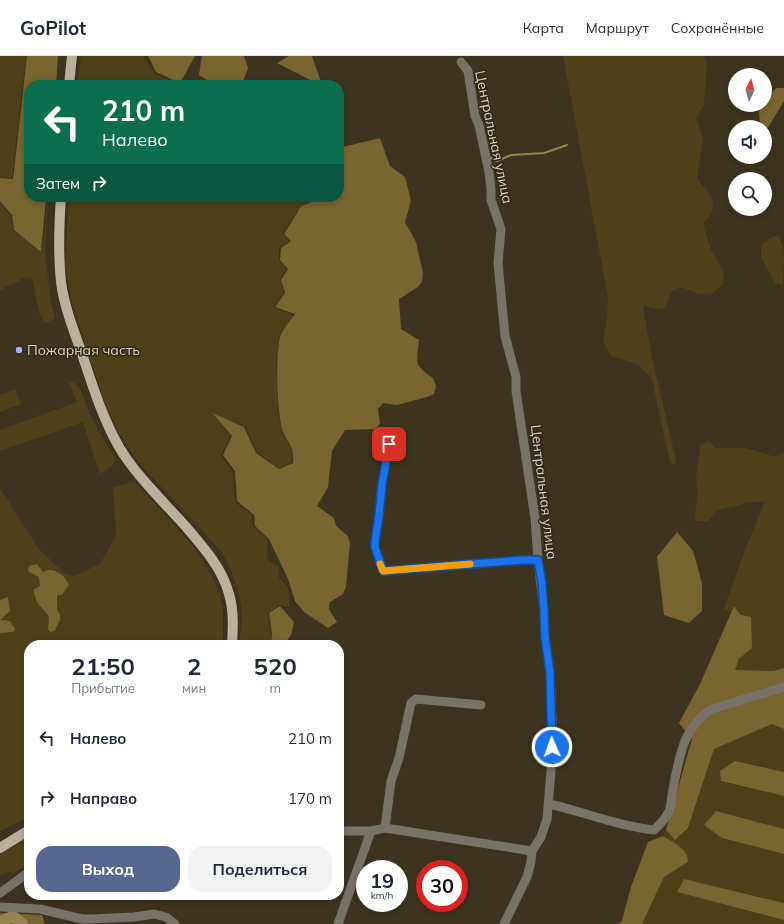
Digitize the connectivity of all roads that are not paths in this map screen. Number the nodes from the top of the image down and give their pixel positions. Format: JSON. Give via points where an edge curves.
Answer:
{"nodes":[{"id":1,"x":72,"y":56,"type":"edge"},
{"id":2,"x":461,"y":62,"type":"dead end"},
{"id":3,"x":70,"y":80,"type":"edge"},
{"id":4,"x":61,"y":202,"type":"edge"},
{"id":5,"x":389,"y":444,"type":"dead end"},
{"id":6,"x":538,"y":560,"type":"junction"},
{"id":7,"x":232,"y":640,"type":"edge"},
{"id":8,"x":784,"y":686,"type":"edge"},
{"id":9,"x":481,"y":704,"type":"dead end"},
{"id":10,"x":549,"y":804,"type":"junction"},
{"id":11,"x":385,"y":828,"type":"junction"},
{"id":12,"x":344,"y":830,"type":"edge"},
{"id":13,"x":371,"y":831,"type":"junction"},
{"id":14,"x":24,"y":833,"type":"edge"},
{"id":15,"x":0,"y":848,"type":"edge"},
{"id":16,"x":532,"y":851,"type":"junction"},
{"id":17,"x":24,"y":875,"type":"edge"},
{"id":18,"x":0,"y":892,"type":"edge"},
{"id":19,"x":0,"y":907,"type":"edge"},
{"id":20,"x":175,"y":924,"type":"edge"},
{"id":21,"x":338,"y":924,"type":"edge"},
{"id":22,"x":504,"y":924,"type":"edge"}],
"edges":[{"from":1,"to":3,"type":"main road"},
{"from":2,"to":6,"type":"street","name":"Центральная улица","via":[[468,71],[475,116],[489,172],[491,200],[501,229],[498,263],[505,336],[516,377],[532,493]]},
{"from":4,"to":7,"type":"main road","via":[[61,284],[101,410],[119,447],[130,462],[209,554],[218,569],[230,594]]},
{"from":5,"to":6,"type":"street","via":[[375,542],[383,571]]},
{"from":6,"to":10,"type":"street","name":"Центральная улица","via":[[550,672],[552,747]]},
{"from":8,"to":10,"type":"street","via":[[712,710],[695,723],[684,743],[669,812],[654,830],[613,823]]},
{"from":9,"to":11,"type":"street","via":[[416,699],[411,703],[400,758],[392,781]]},
{"from":10,"to":16,"type":"street","name":"Центральная улица","via":[[541,837]]},
{"from":11,"to":13,"type":"street"},
{"from":11,"to":16,"type":"street"},
{"from":12,"to":13,"type":"street"},
{"from":13,"to":21,"type":"street"},
{"from":14,"to":15,"type":"main road"},
{"from":16,"to":22,"type":"street","name":"Центральная улица","via":[[527,877]]},
{"from":17,"to":18,"type":"street"},
{"from":19,"to":20,"type":"street","via":[[40,909],[82,919],[154,914],[166,917]]}]}
